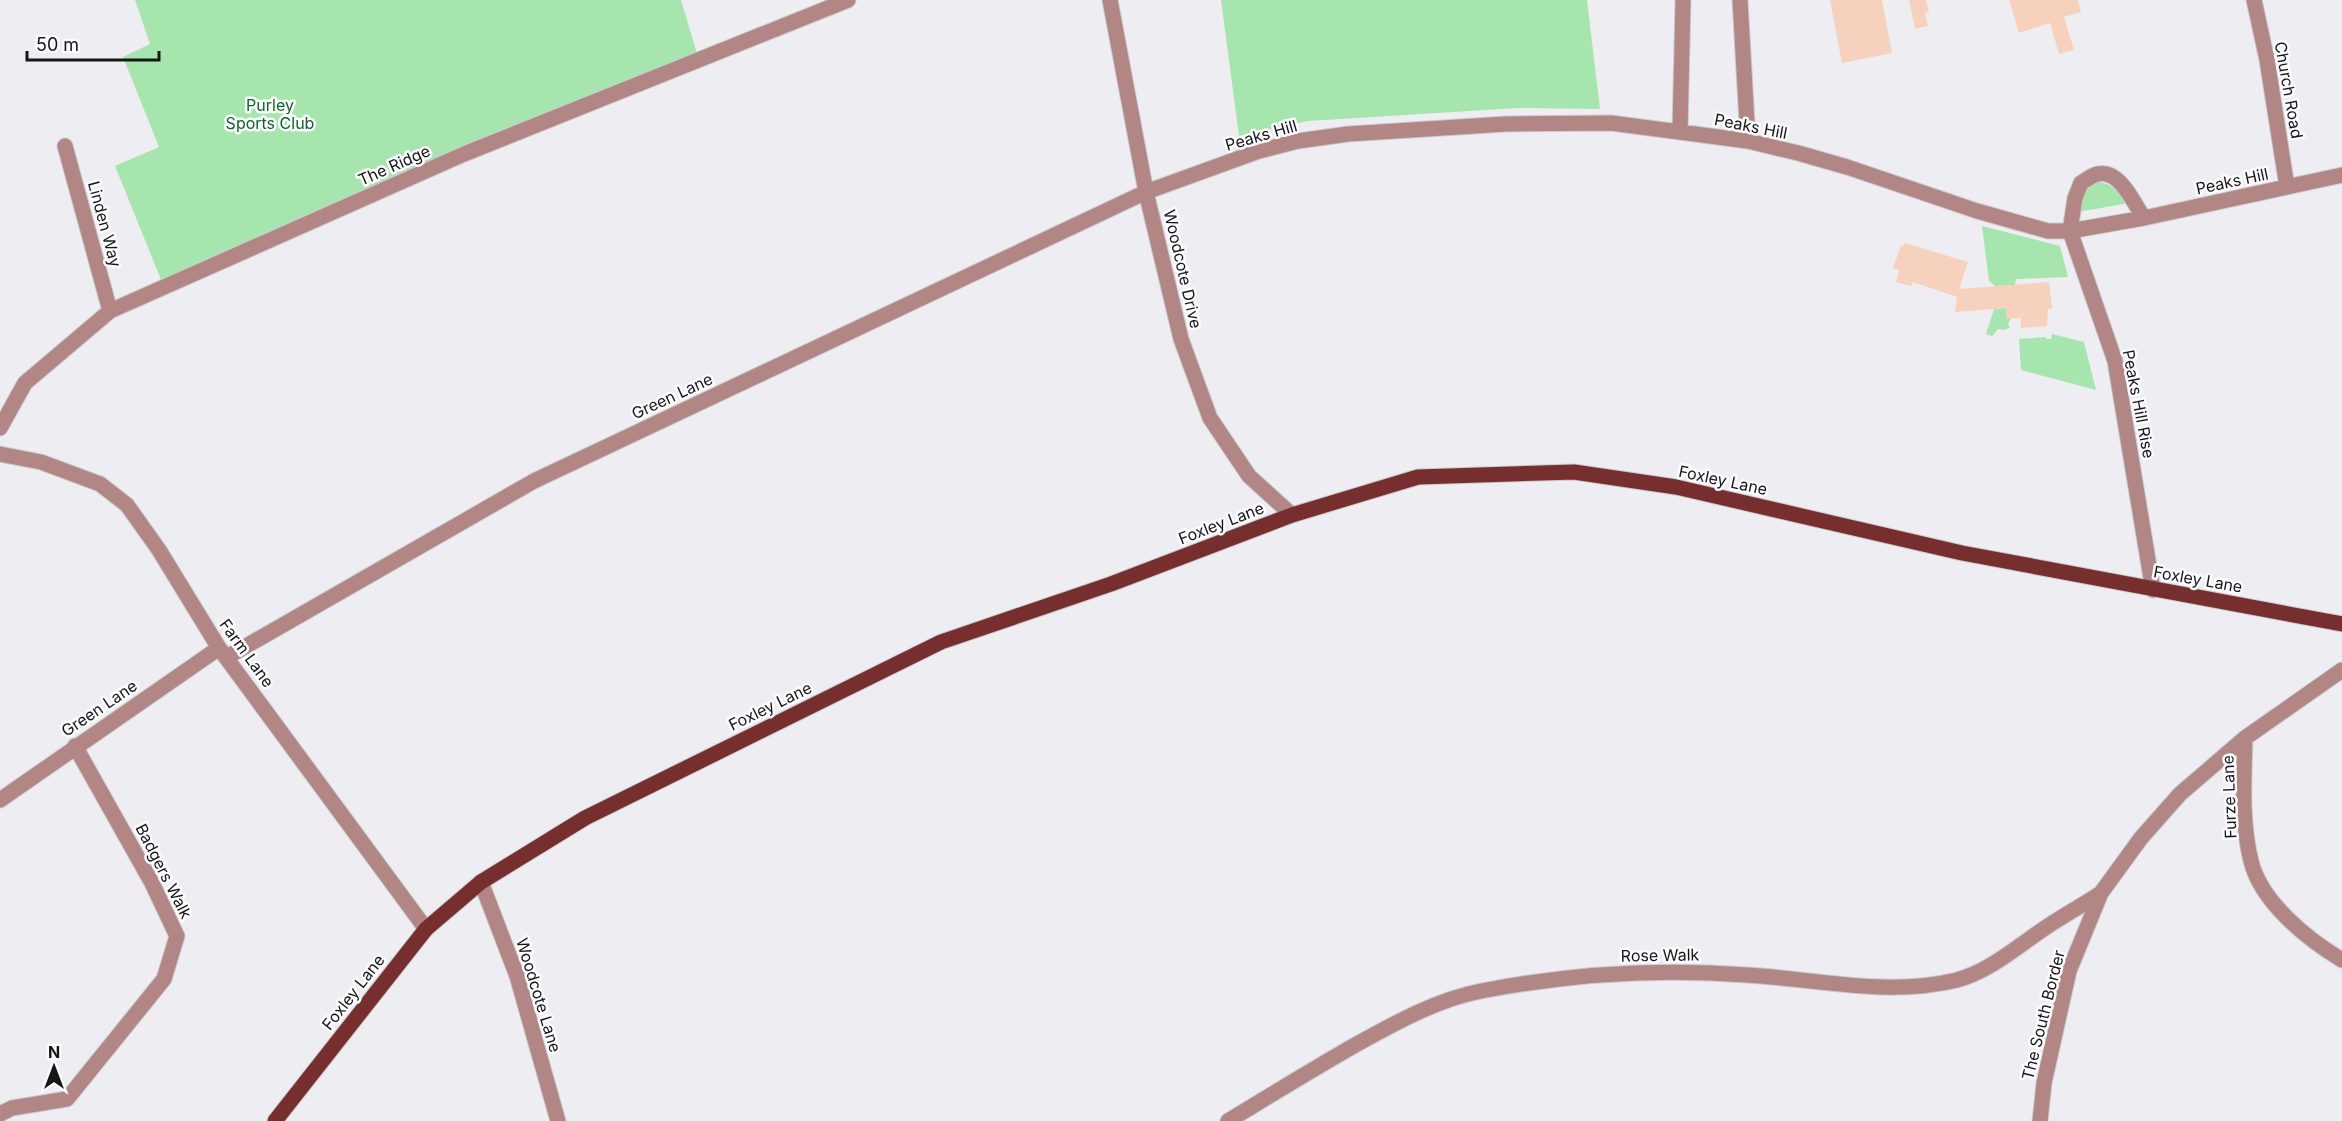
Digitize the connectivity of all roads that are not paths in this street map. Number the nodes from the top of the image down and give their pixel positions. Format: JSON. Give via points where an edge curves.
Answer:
{"nodes":[{"id":1,"x":848,"y":0,"type":"edge"},
{"id":2,"x":1110,"y":0,"type":"edge"},
{"id":3,"x":1683,"y":0,"type":"edge"},
{"id":4,"x":1740,"y":0,"type":"edge"},
{"id":5,"x":2254,"y":0,"type":"edge"},
{"id":6,"x":1680,"y":132,"type":"junction"},
{"id":7,"x":1748,"y":141,"type":"junction"},
{"id":8,"x":64,"y":146,"type":"dead end"},
{"id":9,"x":2342,"y":175,"type":"edge"},
{"id":10,"x":2287,"y":187,"type":"junction"},
{"id":11,"x":1146,"y":192,"type":"junction"},
{"id":12,"x":2144,"y":218,"type":"junction"},
{"id":13,"x":2070,"y":231,"type":"junction"},
{"id":14,"x":110,"y":311,"type":"junction"},
{"id":15,"x":0,"y":428,"type":"edge"},
{"id":16,"x":0,"y":454,"type":"edge"},
{"id":17,"x":1292,"y":515,"type":"junction"},
{"id":18,"x":2153,"y":590,"type":"junction"},
{"id":19,"x":2342,"y":624,"type":"edge"},
{"id":20,"x":223,"y":652,"type":"junction"},
{"id":21,"x":2342,"y":670,"type":"edge"},
{"id":22,"x":2245,"y":738,"type":"junction"},
{"id":23,"x":75,"y":746,"type":"junction"},
{"id":24,"x":0,"y":800,"type":"edge"},
{"id":25,"x":481,"y":882,"type":"junction"},
{"id":26,"x":2101,"y":893,"type":"junction"},
{"id":27,"x":426,"y":929,"type":"junction"},
{"id":28,"x":2342,"y":960,"type":"edge"},
{"id":29,"x":0,"y":1114,"type":"edge"},
{"id":30,"x":275,"y":1121,"type":"edge"},
{"id":31,"x":558,"y":1121,"type":"edge"},
{"id":32,"x":1228,"y":1121,"type":"edge"},
{"id":33,"x":2040,"y":1121,"type":"edge"}],
"edges":[{"from":1,"to":14,"type":"street","name":"The Ridge","via":[[464,154]]},
{"from":2,"to":11,"type":"street","name":"Woodcote Drive"},
{"from":3,"to":6,"type":"street"},
{"from":4,"to":7,"type":"street"},
{"from":5,"to":10,"type":"street","name":"Church Road"},
{"from":6,"to":7,"type":"street","name":"Peaks Hill"},
{"from":6,"to":11,"type":"street","name":"Peaks Hill","via":[[1611,123],[1506,124],[1348,134],[1259,152]]},
{"from":7,"to":13,"type":"street","name":"Peaks Hill","via":[[1847,167],[2019,224]]},
{"from":8,"to":14,"type":"street","name":"Linden Way"},
{"from":9,"to":10,"type":"street","name":"Peaks Hill"},
{"from":10,"to":12,"type":"street","name":"Peaks Hill"},
{"from":11,"to":17,"type":"street","name":"Woodcote Drive","via":[[1181,339],[1210,418],[1249,476]]},
{"from":11,"to":20,"type":"street","name":"Green Lane","via":[[534,481]]},
{"from":12,"to":13,"type":"street","name":"Peaks Hill"},
{"from":12,"to":13,"type":"street","via":[[2117,179],[2099,173],[2080,183]]},
{"from":13,"to":18,"type":"street","name":"Peaks Hill Rise","via":[[2115,361]]},
{"from":14,"to":15,"type":"street","name":"The Ridge","via":[[25,383]]},
{"from":16,"to":20,"type":"street","name":"Farm Lane","via":[[40,462],[100,484],[127,505]]},
{"from":17,"to":18,"type":"main road","name":"Foxley Lane","via":[[1419,477],[1574,472],[1676,488],[1962,553]]},
{"from":17,"to":25,"type":"main road","name":"Foxley Lane","via":[[1111,584],[940,642],[585,818]]},
{"from":18,"to":19,"type":"main road","name":"Foxley Lane"},
{"from":20,"to":23,"type":"street","name":"Green Lane"},
{"from":20,"to":27,"type":"street","name":"Farm Lane"},
{"from":21,"to":22,"type":"street","name":"The South Border"},
{"from":22,"to":26,"type":"street","name":"The South Border","via":[[2180,794],[2141,838]]},
{"from":22,"to":28,"type":"street","name":"Furze Lane","via":[[2245,832],[2251,863],[2281,911],[2321,948]]},
{"from":23,"to":24,"type":"street","name":"Green Lane"},
{"from":23,"to":29,"type":"street","name":"Badgers Walk","via":[[152,883],[177,936],[164,979],[67,1098],[12,1108]]},
{"from":25,"to":27,"type":"main road","name":"Foxley Lane"},
{"from":25,"to":31,"type":"street","name":"Woodcote Lane","via":[[517,976]]},
{"from":26,"to":32,"type":"street","name":"Rose Walk","via":[[1992,964],[1959,979],[1888,987],[1659,971],[1538,982],[1445,1000],[1387,1027]]},
{"from":26,"to":33,"type":"street","name":"The South Border","via":[[2069,971],[2044,1083]]},
{"from":27,"to":30,"type":"main road","name":"Foxley Lane"}]}
